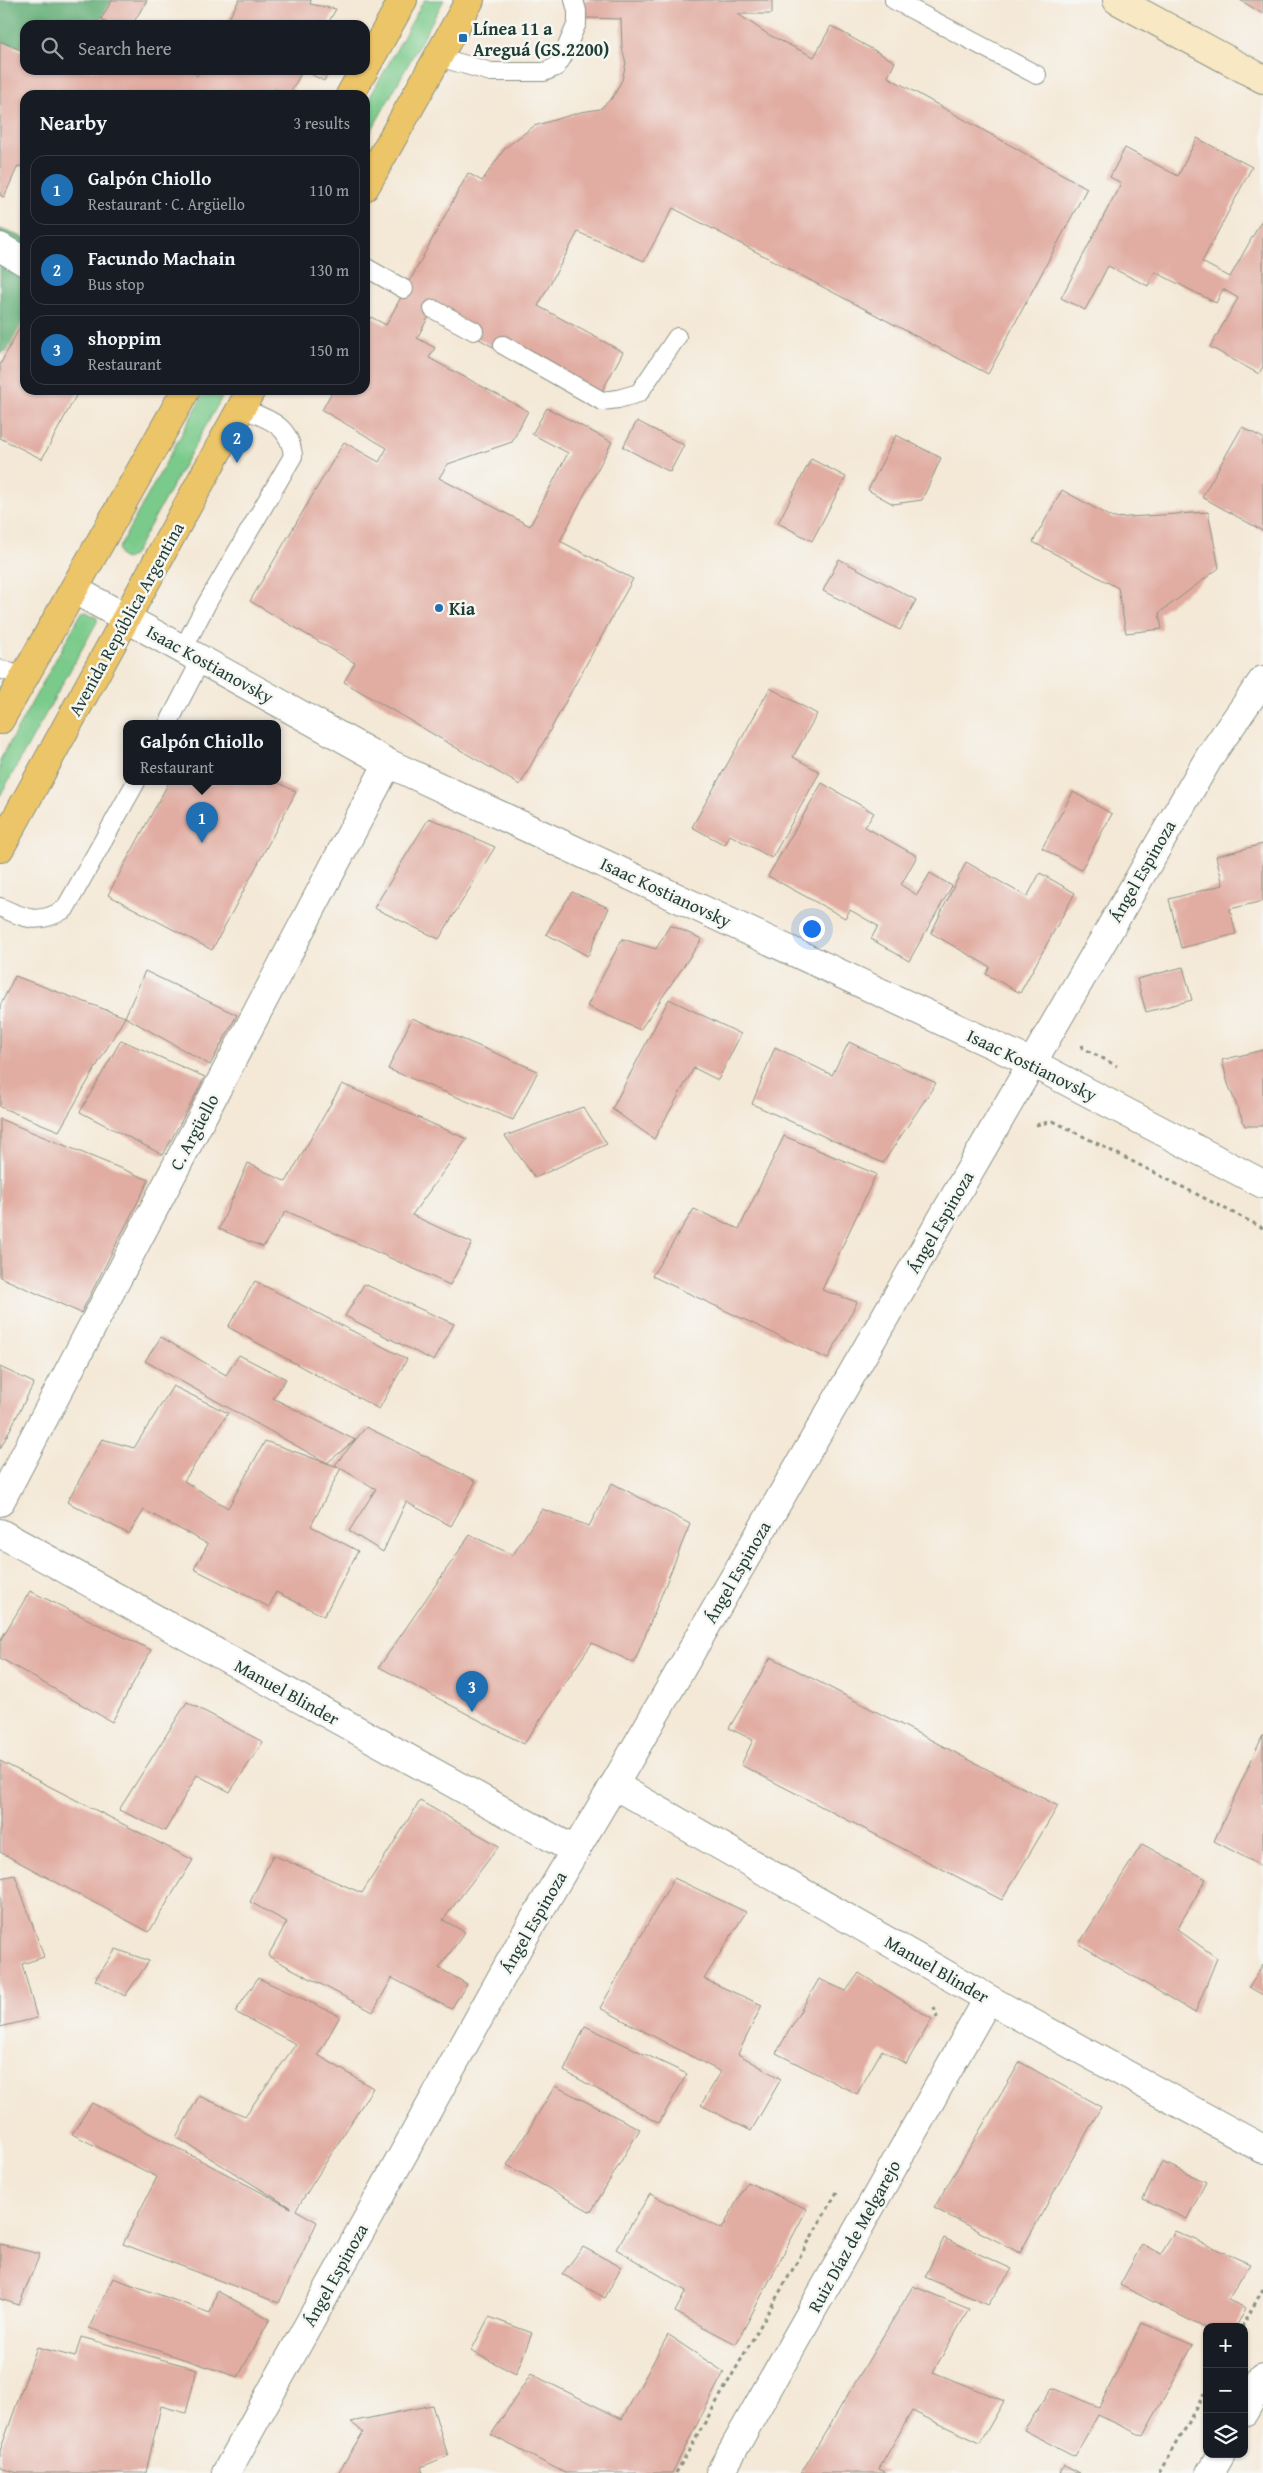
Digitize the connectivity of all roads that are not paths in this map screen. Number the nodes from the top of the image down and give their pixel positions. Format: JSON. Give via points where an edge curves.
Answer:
{"nodes":[{"id":1,"x":403,"y":0,"type":"edge"},
{"id":2,"x":470,"y":0,"type":"edge"},
{"id":3,"x":574,"y":0,"type":"edge"},
{"id":4,"x":894,"y":0,"type":"edge"},
{"id":5,"x":1117,"y":0,"type":"edge"},
{"id":6,"x":438,"y":57,"type":"junction"},
{"id":7,"x":370,"y":58,"type":"edge"},
{"id":8,"x":361,"y":75,"type":"edge"},
{"id":9,"x":1037,"y":75,"type":"dead end"},
{"id":10,"x":1263,"y":79,"type":"edge"},
{"id":11,"x":353,"y":90,"type":"edge"},
{"id":12,"x":370,"y":178,"type":"edge"},
{"id":13,"x":0,"y":248,"type":"edge"},
{"id":14,"x":20,"y":259,"type":"edge"},
{"id":15,"x":370,"y":270,"type":"edge"},
{"id":16,"x":404,"y":290,"type":"dead end"},
{"id":17,"x":433,"y":309,"type":"dead end"},
{"id":18,"x":474,"y":331,"type":"dead end"},
{"id":19,"x":677,"y":337,"type":"dead end"},
{"id":20,"x":503,"y":345,"type":"dead end"},
{"id":21,"x":183,"y":395,"type":"edge"},
{"id":22,"x":246,"y":399,"type":"edge"},
{"id":23,"x":75,"y":590,"type":"junction"},
{"id":24,"x":127,"y":618,"type":"junction"},
{"id":25,"x":192,"y":654,"type":"junction"},
{"id":26,"x":12,"y":673,"type":"edge"},
{"id":27,"x":1263,"y":680,"type":"edge"},
{"id":28,"x":0,"y":720,"type":"edge"},
{"id":29,"x":169,"y":720,"type":"edge"},
{"id":30,"x":388,"y":763,"type":"junction"},
{"id":31,"x":134,"y":785,"type":"edge"},
{"id":32,"x":0,"y":848,"type":"edge"},
{"id":33,"x":0,"y":907,"type":"edge"},
{"id":34,"x":1032,"y":1063,"type":"junction"},
{"id":35,"x":1263,"y":1184,"type":"edge"},
{"id":36,"x":0,"y":1502,"type":"edge"},
{"id":37,"x":0,"y":1533,"type":"edge"},
{"id":38,"x":614,"y":1785,"type":"junction"},
{"id":39,"x":574,"y":1850,"type":"junction"},
{"id":40,"x":988,"y":1999,"type":"junction"},
{"id":41,"x":1263,"y":2148,"type":"edge"},
{"id":42,"x":1263,"y":2378,"type":"edge"},
{"id":43,"x":1248,"y":2405,"type":"edge"},
{"id":44,"x":1219,"y":2458,"type":"edge"},
{"id":45,"x":226,"y":2473,"type":"edge"},
{"id":46,"x":720,"y":2473,"type":"edge"},
{"id":47,"x":1210,"y":2473,"type":"edge"}],
"edges":[{"from":1,"to":7,"type":"highway"},
{"from":2,"to":6,"type":"highway"},
{"from":3,"to":6,"type":"lane","via":[[577,23],[556,67],[544,72],[491,72]]},
{"from":4,"to":9,"type":"lane"},
{"from":5,"to":10,"type":"main road"},
{"from":6,"to":12,"type":"highway"},
{"from":8,"to":11,"type":"highway"},
{"from":13,"to":14,"type":"street"},
{"from":15,"to":16,"type":"lane"},
{"from":17,"to":18,"type":"lane"},
{"from":19,"to":20,"type":"lane","via":[[639,393],[602,400]]},
{"from":21,"to":23,"type":"highway"},
{"from":22,"to":24,"type":"highway","name":"Avenida República Argentina"},
{"from":22,"to":25,"type":"lane","via":[[261,416],[285,430],[291,441],[292,456]]},
{"from":23,"to":24,"type":"street","name":"Isaac Kostianovsky"},
{"from":23,"to":26,"type":"highway"},
{"from":24,"to":25,"type":"street","name":"Isaac Kostianovsky"},
{"from":24,"to":32,"type":"highway","name":"Avenida República Argentina"},
{"from":25,"to":29,"type":"lane"},
{"from":25,"to":30,"type":"street","name":"Isaac Kostianovsky"},
{"from":26,"to":28,"type":"highway"},
{"from":27,"to":34,"type":"street","name":"Ángel Espinoza","via":[[1210,756]]},
{"from":30,"to":34,"type":"street","name":"Isaac Kostianovsky"},
{"from":30,"to":36,"type":"street","name":"C. Argüello"},
{"from":31,"to":33,"type":"lane","via":[[65,909],[50,918],[31,919]]},
{"from":34,"to":35,"type":"street","name":"Isaac Kostianovsky"},
{"from":34,"to":38,"type":"street","name":"Ángel Espinoza"},
{"from":37,"to":39,"type":"street","name":"Manuel Blinder"},
{"from":38,"to":39,"type":"street","name":"Ángel Espinoza"},
{"from":38,"to":40,"type":"street","name":"Manuel Blinder"},
{"from":39,"to":45,"type":"street","name":"Ángel Espinoza"},
{"from":40,"to":41,"type":"street","name":"Manuel Blinder"},
{"from":40,"to":46,"type":"street","name":"Ruiz Díaz de Melgarejo"},
{"from":42,"to":43,"type":"street"},
{"from":44,"to":47,"type":"street"}]}
